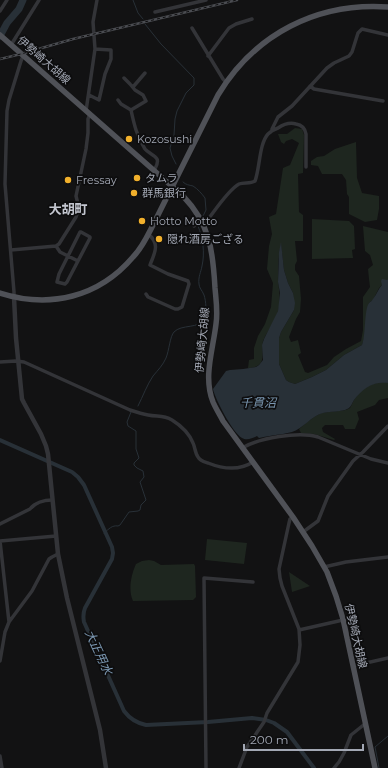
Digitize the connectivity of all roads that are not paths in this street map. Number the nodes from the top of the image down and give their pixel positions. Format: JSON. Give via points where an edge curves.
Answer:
{"nodes":[{"id":1,"x":7,"y":0,"type":"edge"},
{"id":2,"x":39,"y":0,"type":"edge"},
{"id":3,"x":97,"y":0,"type":"edge"},
{"id":4,"x":206,"y":0,"type":"edge"},
{"id":5,"x":199,"y":1,"type":"edge"},
{"id":6,"x":388,"y":7,"type":"edge"},
{"id":7,"x":0,"y":11,"type":"edge"},
{"id":8,"x":155,"y":12,"type":"dead end"},
{"id":9,"x":252,"y":19,"type":"dead end"},
{"id":10,"x":192,"y":28,"type":"dead end"},
{"id":11,"x":0,"y":35,"type":"edge"},
{"id":12,"x":388,"y":35,"type":"edge"},
{"id":13,"x":11,"y":44,"type":"junction"},
{"id":14,"x":95,"y":49,"type":"junction"},
{"id":15,"x":23,"y":56,"type":"junction"},
{"id":16,"x":208,"y":56,"type":"junction"},
{"id":17,"x":145,"y":74,"type":"dead end"},
{"id":18,"x":124,"y":78,"type":"dead end"},
{"id":19,"x":226,"y":82,"type":"junction"},
{"id":20,"x":310,"y":86,"type":"junction"},
{"id":21,"x":133,"y":87,"type":"junction"},
{"id":22,"x":89,"y":95,"type":"junction"},
{"id":23,"x":118,"y":100,"type":"dead end"},
{"id":24,"x":383,"y":101,"type":"dead end"},
{"id":25,"x":130,"y":110,"type":"junction"},
{"id":26,"x":88,"y":112,"type":"junction"},
{"id":27,"x":272,"y":131,"type":"junction"},
{"id":28,"x":306,"y":167,"type":"dead end"},
{"id":29,"x":154,"y":172,"type":"junction"},
{"id":30,"x":172,"y":187,"type":"junction"},
{"id":31,"x":202,"y":222,"type":"junction"},
{"id":32,"x":194,"y":226,"type":"dead end"},
{"id":33,"x":148,"y":234,"type":"junction"},
{"id":34,"x":56,"y":246,"type":"junction"},
{"id":35,"x":10,"y":250,"type":"junction"},
{"id":36,"x":68,"y":256,"type":"junction"},
{"id":37,"x":78,"y":261,"type":"junction"},
{"id":38,"x":0,"y":293,"type":"edge"},
{"id":39,"x":146,"y":294,"type":"dead end"},
{"id":40,"x":14,"y":297,"type":"junction"},
{"id":41,"x":18,"y":361,"type":"junction"},
{"id":42,"x":0,"y":362,"type":"edge"},
{"id":43,"x":388,"y":426,"type":"edge"},
{"id":44,"x":242,"y":448,"type":"junction"},
{"id":45,"x":360,"y":455,"type":"junction"},
{"id":46,"x":253,"y":462,"type":"junction"},
{"id":47,"x":388,"y":463,"type":"edge"},
{"id":48,"x":52,"y":500,"type":"junction"},
{"id":49,"x":293,"y":517,"type":"junction"},
{"id":50,"x":0,"y":524,"type":"edge"},
{"id":51,"x":303,"y":532,"type":"junction"},
{"id":52,"x":56,"y":536,"type":"junction"},
{"id":53,"x":0,"y":541,"type":"edge"},
{"id":54,"x":58,"y":554,"type":"junction"},
{"id":55,"x":388,"y":557,"type":"edge"},
{"id":56,"x":324,"y":567,"type":"junction"},
{"id":57,"x":253,"y":582,"type":"dead end"},
{"id":58,"x":343,"y":620,"type":"junction"},
{"id":59,"x":9,"y":622,"type":"junction"},
{"id":60,"x":299,"y":630,"type":"junction"},
{"id":61,"x":388,"y":658,"type":"edge"},
{"id":62,"x":0,"y":661,"type":"edge"},
{"id":63,"x":353,"y":666,"type":"junction"},
{"id":64,"x":366,"y":723,"type":"junction"},
{"id":65,"x":0,"y":756,"type":"edge"},
{"id":66,"x":2,"y":768,"type":"edge"},
{"id":67,"x":106,"y":768,"type":"edge"},
{"id":68,"x":206,"y":768,"type":"edge"},
{"id":69,"x":239,"y":768,"type":"edge"},
{"id":70,"x":334,"y":768,"type":"edge"},
{"id":71,"x":375,"y":768,"type":"edge"}],
"edges":[{"from":1,"to":7,"type":"street"},
{"from":2,"to":13,"type":"street"},
{"from":3,"to":14,"type":"street","via":[[93,22]]},
{"from":4,"to":5,"type":"street"},
{"from":5,"to":8,"type":"street"},
{"from":6,"to":19,"type":"main road","via":[[335,10],[297,23],[263,44]]},
{"from":9,"to":16,"type":"street","via":[[229,28]]},
{"from":10,"to":16,"type":"street"},
{"from":11,"to":13,"type":"main road","name":"伊勢崎大胡線"},
{"from":12,"to":20,"type":"street","via":[[362,29],[349,56],[327,68]]},
{"from":13,"to":15,"type":"main road","name":"伊勢崎大胡線"},
{"from":14,"to":22,"type":"street"},
{"from":14,"to":22,"type":"street","via":[[111,50],[111,59],[99,100]]},
{"from":15,"to":26,"type":"main road","name":"伊勢崎大胡線"},
{"from":15,"to":35,"type":"street","via":[[7,111],[5,184]]},
{"from":16,"to":19,"type":"street"},
{"from":17,"to":21,"type":"street"},
{"from":18,"to":21,"type":"street"},
{"from":19,"to":30,"type":"main road"},
{"from":20,"to":24,"type":"street","via":[[314,89]]},
{"from":20,"to":27,"type":"street","via":[[278,117]]},
{"from":21,"to":25,"type":"street","via":[[146,101]]},
{"from":22,"to":26,"type":"street"},
{"from":23,"to":25,"type":"street"},
{"from":25,"to":29,"type":"street","via":[[141,141],[158,161]]},
{"from":26,"to":29,"type":"main road","name":"伊勢崎大胡線"},
{"from":26,"to":34,"type":"street","via":[[86,149],[76,196],[78,211]]},
{"from":27,"to":28,"type":"street","via":[[290,123],[298,124],[306,131]]},
{"from":27,"to":31,"type":"street","via":[[263,143],[255,181],[240,184],[222,201],[206,222]]},
{"from":29,"to":30,"type":"main road","name":"伊勢崎大胡線"},
{"from":30,"to":31,"type":"main road","name":"伊勢崎大胡線","via":[[185,199]]},
{"from":30,"to":33,"type":"main road"},
{"from":31,"to":32,"type":"street"},
{"from":31,"to":44,"type":"main road","name":"伊勢崎大胡線","via":[[213,254],[216,311],[209,373],[210,391],[217,411]]},
{"from":33,"to":39,"type":"street","via":[[156,248],[150,265],[188,280],[189,284],[182,307],[178,309]]},
{"from":33,"to":40,"type":"main road","via":[[125,266],[90,290],[52,300]]},
{"from":34,"to":35,"type":"street"},
{"from":34,"to":36,"type":"street","via":[[60,252]]},
{"from":35,"to":40,"type":"street"},
{"from":36,"to":37,"type":"street"},
{"from":36,"to":37,"type":"street","via":[[57,282],[66,284]]},
{"from":36,"to":37,"type":"street","via":[[81,232],[90,237]]},
{"from":38,"to":40,"type":"main road"},
{"from":40,"to":41,"type":"street"},
{"from":41,"to":42,"type":"street"},
{"from":41,"to":46,"type":"street","via":[[130,410],[166,417],[189,435],[200,460],[230,469]]},
{"from":41,"to":48,"type":"street","via":[[24,403],[43,440],[48,459]]},
{"from":43,"to":45,"type":"street"},
{"from":44,"to":45,"type":"street","via":[[270,438],[307,434],[318,436]]},
{"from":44,"to":46,"type":"main road","name":"伊勢崎大胡線"},
{"from":45,"to":47,"type":"street"},
{"from":45,"to":51,"type":"street","via":[[331,491],[317,522]]},
{"from":46,"to":49,"type":"main road","name":"伊勢崎大胡線"},
{"from":48,"to":50,"type":"street","via":[[33,505]]},
{"from":48,"to":52,"type":"street"},
{"from":49,"to":51,"type":"main road","name":"伊勢崎大胡線"},
{"from":49,"to":60,"type":"street","via":[[288,522],[279,569],[282,586]]},
{"from":51,"to":56,"type":"main road","name":"伊勢崎大胡線"},
{"from":52,"to":53,"type":"street"},
{"from":52,"to":54,"type":"street"},
{"from":53,"to":59,"type":"street"},
{"from":54,"to":59,"type":"street","via":[[49,559],[32,591]]},
{"from":54,"to":67,"type":"street","via":[[100,730]]},
{"from":55,"to":56,"type":"street"},
{"from":56,"to":58,"type":"main road","name":"伊勢崎大胡線"},
{"from":57,"to":68,"type":"street","via":[[204,578]]},
{"from":58,"to":60,"type":"street"},
{"from":58,"to":63,"type":"main road","name":"伊勢崎大胡線"},
{"from":59,"to":62,"type":"street"},
{"from":60,"to":69,"type":"street","via":[[298,662],[247,747]]},
{"from":61,"to":63,"type":"street"},
{"from":63,"to":64,"type":"main road","name":"伊勢崎大胡線"},
{"from":64,"to":70,"type":"street","via":[[351,735],[344,753]]},
{"from":64,"to":71,"type":"main road","name":"伊勢崎大胡線"},
{"from":65,"to":66,"type":"street"}]}
